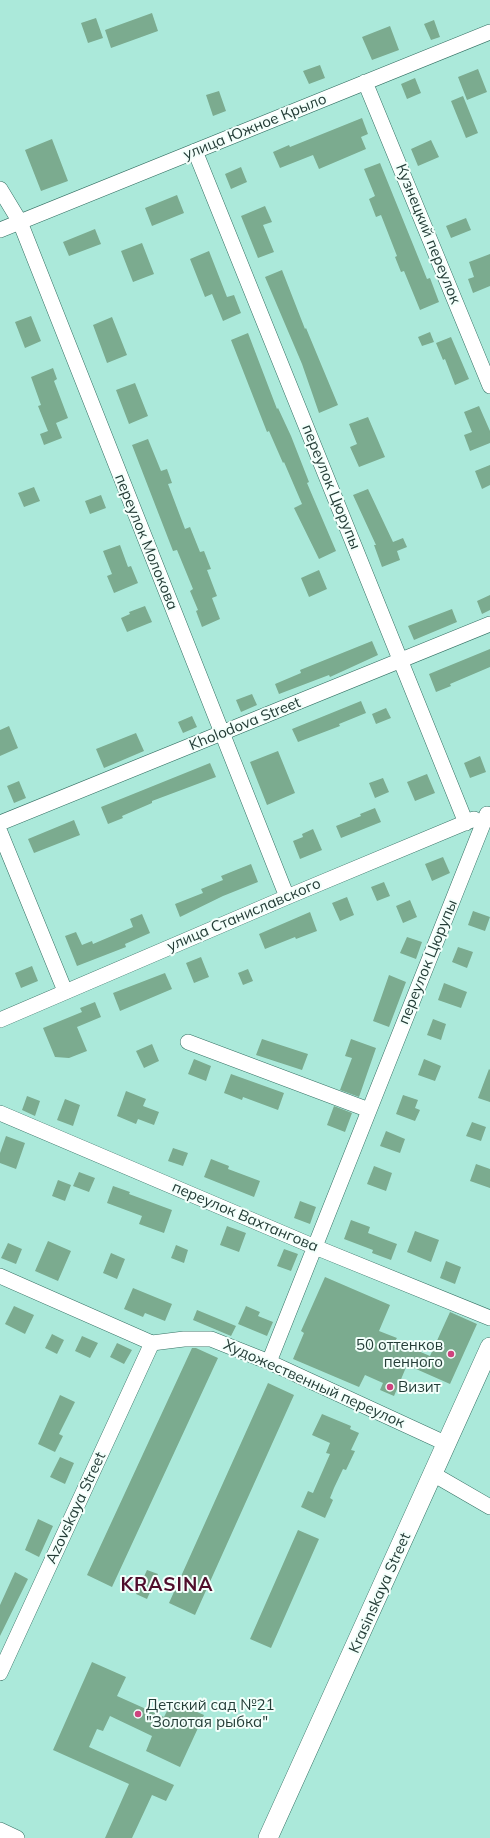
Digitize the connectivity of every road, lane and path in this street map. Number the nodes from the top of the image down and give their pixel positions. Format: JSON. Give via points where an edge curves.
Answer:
{"nodes":[{"id":1,"x":490,"y":32,"type":"edge"},
{"id":2,"x":366,"y":82,"type":"junction"},
{"id":3,"x":195,"y":151,"type":"junction"},
{"id":4,"x":0,"y":189,"type":"edge"},
{"id":5,"x":20,"y":222,"type":"junction"},
{"id":6,"x":0,"y":230,"type":"edge"},
{"id":7,"x":490,"y":386,"type":"edge"},
{"id":8,"x":490,"y":624,"type":"edge"},
{"id":9,"x":401,"y":660,"type":"junction"},
{"id":10,"x":222,"y":733,"type":"junction"},
{"id":11,"x":488,"y":814,"type":"edge"},
{"id":12,"x":0,"y":823,"type":"edge"},
{"id":13,"x":466,"y":823,"type":"junction"},
{"id":14,"x":0,"y":832,"type":"edge"},
{"id":15,"x":287,"y":897,"type":"junction"},
{"id":16,"x":65,"y":991,"type":"junction"},
{"id":17,"x":0,"y":1020,"type":"edge"},
{"id":18,"x":188,"y":1042,"type":"dead end"},
{"id":19,"x":369,"y":1110,"type":"junction"},
{"id":20,"x":0,"y":1114,"type":"edge"},
{"id":21,"x":315,"y":1247,"type":"junction"},
{"id":22,"x":0,"y":1276,"type":"edge"},
{"id":23,"x":490,"y":1318,"type":"edge"},
{"id":24,"x":152,"y":1342,"type":"junction"},
{"id":25,"x":490,"y":1347,"type":"edge"},
{"id":26,"x":269,"y":1362,"type":"junction"},
{"id":27,"x":447,"y":1444,"type":"junction"},
{"id":28,"x":434,"y":1474,"type":"junction"},
{"id":29,"x":490,"y":1507,"type":"edge"},
{"id":30,"x":0,"y":1673,"type":"edge"},
{"id":31,"x":0,"y":1830,"type":"edge"},
{"id":32,"x":17,"y":1838,"type":"edge"},
{"id":33,"x":268,"y":1838,"type":"edge"}],
"edges":[{"from":1,"to":2,"type":"street","name":"улица Южное Крыло"},
{"from":2,"to":3,"type":"street","name":"улица Южное Крыло"},
{"from":2,"to":7,"type":"street","name":"Кузнецкий переулок"},
{"from":3,"to":5,"type":"street","name":"улица Южное Крыло"},
{"from":3,"to":9,"type":"street","name":"переулок Цюрупы"},
{"from":4,"to":5,"type":"street","name":"переулок Молокова"},
{"from":5,"to":6,"type":"street","name":"улица Южное Крыло"},
{"from":5,"to":10,"type":"street","name":"переулок Молокова"},
{"from":8,"to":9,"type":"street","name":"Kholodova Street"},
{"from":9,"to":10,"type":"street","name":"Kholodova Street"},
{"from":9,"to":13,"type":"street","name":"переулок Цюрупы"},
{"from":10,"to":12,"type":"street","name":"Kholodova Street"},
{"from":10,"to":15,"type":"street","name":"переулок Молокова"},
{"from":11,"to":13,"type":"street","name":"улица Станиславского"},
{"from":11,"to":19,"type":"street","name":"переулок Цюрупы"},
{"from":13,"to":15,"type":"street","name":"улица Станиславского"},
{"from":14,"to":16,"type":"street"},
{"from":15,"to":16,"type":"street","name":"улица Станиславского"},
{"from":16,"to":17,"type":"street","name":"улица Станиславского"},
{"from":18,"to":19,"type":"street"},
{"from":19,"to":21,"type":"street","name":"переулок Цюрупы"},
{"from":20,"to":21,"type":"street","name":"переулок Вахтангова"},
{"from":21,"to":23,"type":"street","name":"переулок Вахтангова"},
{"from":21,"to":26,"type":"street","name":"переулок Цюрупы"},
{"from":22,"to":24,"type":"street","name":"Художественный переулок"},
{"from":24,"to":26,"type":"street","name":"Художественный переулок","via":[[211,1339]]},
{"from":24,"to":30,"type":"street","name":"Azovskaya Street"},
{"from":25,"to":27,"type":"main road","name":"Krasinskaya Street"},
{"from":26,"to":27,"type":"street","name":"Художественный переулок"},
{"from":27,"to":28,"type":"main road","name":"Krasinskaya Street"},
{"from":28,"to":29,"type":"street"},
{"from":28,"to":33,"type":"main road","name":"Krasinskaya Street"},
{"from":31,"to":32,"type":"street"}]}
